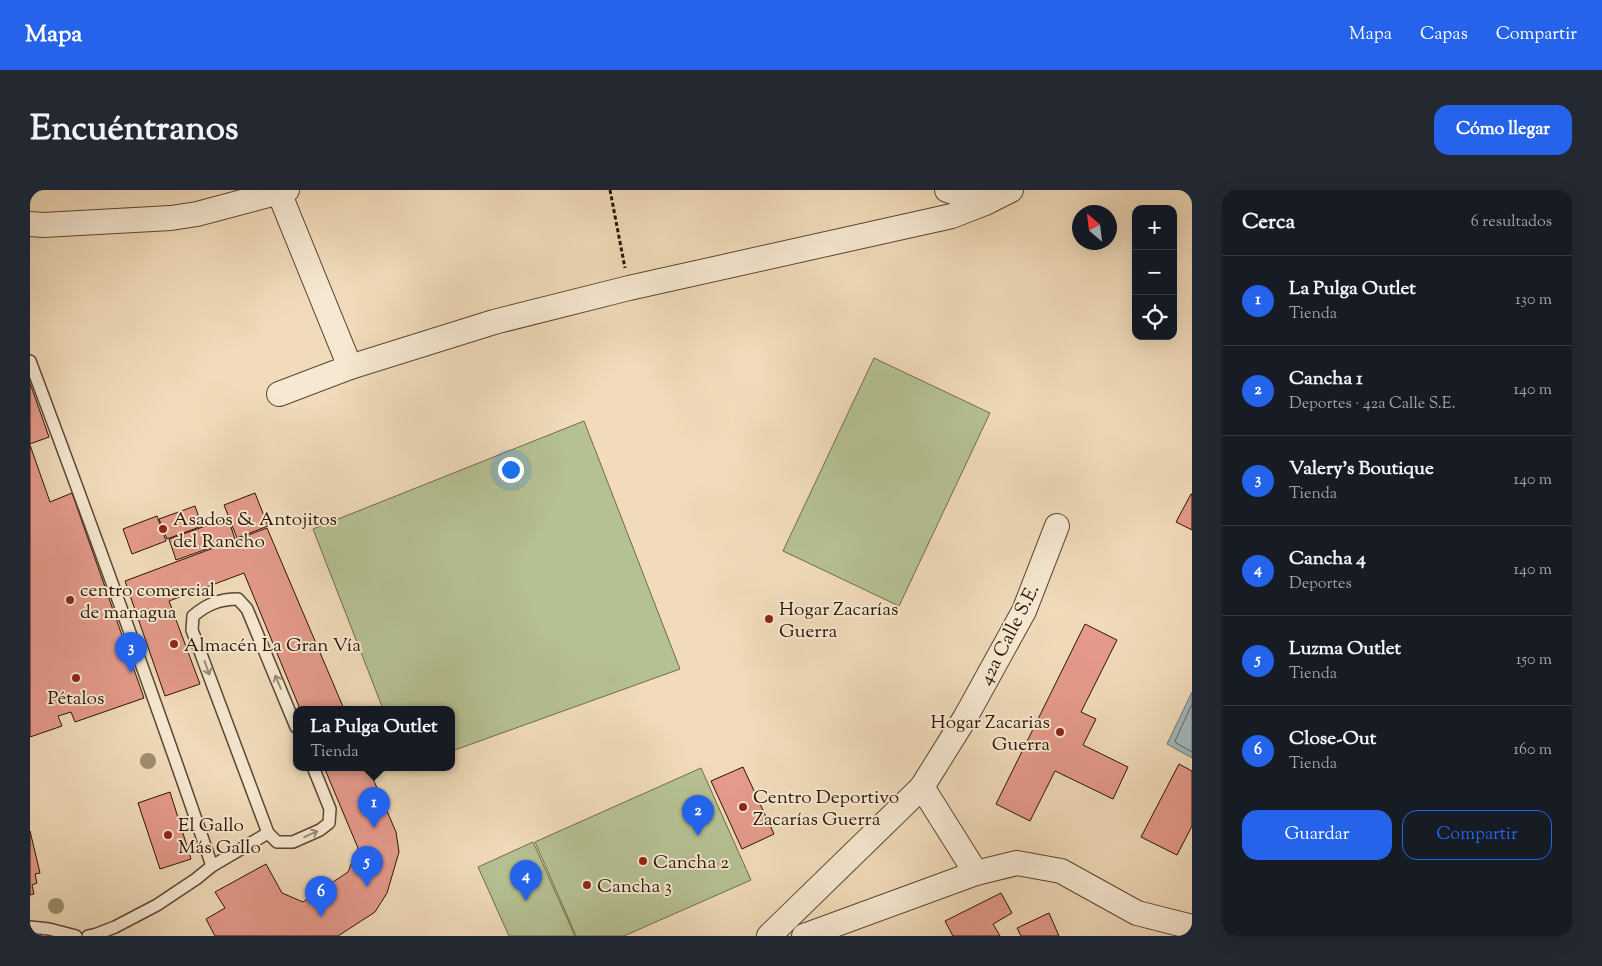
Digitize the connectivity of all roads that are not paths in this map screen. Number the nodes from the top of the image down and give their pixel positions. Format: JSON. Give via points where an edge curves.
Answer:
{"nodes":[{"id":1,"x":947,"y":190,"type":"edge"},
{"id":2,"x":1011,"y":190,"type":"edge"},
{"id":3,"x":281,"y":191,"type":"edge"},
{"id":4,"x":985,"y":203,"type":"junction"},
{"id":5,"x":30,"y":224,"type":"edge"},
{"id":6,"x":30,"y":361,"type":"edge"},
{"id":7,"x":350,"y":367,"type":"junction"},
{"id":8,"x":279,"y":394,"type":"dead end"},
{"id":9,"x":1057,"y":526,"type":"dead end"},
{"id":10,"x":293,"y":720,"type":"edge"},
{"id":11,"x":315,"y":771,"type":"edge"},
{"id":12,"x":922,"y":787,"type":"junction"},
{"id":13,"x":268,"y":833,"type":"junction"},
{"id":14,"x":212,"y":866,"type":"junction"},
{"id":15,"x":976,"y":873,"type":"junction"},
{"id":16,"x":1192,"y":927,"type":"edge"},
{"id":17,"x":30,"y":928,"type":"edge"},
{"id":18,"x":76,"y":936,"type":"edge"},
{"id":19,"x":88,"y":936,"type":"edge"},
{"id":20,"x":769,"y":936,"type":"edge"},
{"id":21,"x":804,"y":936,"type":"edge"}],
"edges":[{"from":1,"to":4,"type":"street"},
{"from":2,"to":4,"type":"street"},
{"from":3,"to":5,"type":"street","via":[[171,218]]},
{"from":3,"to":7,"type":"street"},
{"from":4,"to":7,"type":"street","via":[[952,216],[629,288],[494,322]]},
{"from":6,"to":14,"type":"lane","via":[[113,582]]},
{"from":7,"to":8,"type":"street"},
{"from":9,"to":12,"type":"street","name":"42a Calle S.E.","via":[[1024,611]]},
{"from":10,"to":13,"type":"lane","one_way":true,"via":[[248,609],[238,599],[225,599],[204,606],[193,616],[192,630]]},
{"from":13,"to":11,"type":"lane","one_way":true,"via":[[277,842],[293,842],[320,830],[329,822],[330,809]]},
{"from":12,"to":15,"type":"street"},
{"from":12,"to":20,"type":"street","name":"42a Calle S.E."},
{"from":13,"to":14,"type":"lane"},
{"from":14,"to":19,"type":"lane","via":[[157,905],[115,927]]},
{"from":15,"to":16,"type":"street","via":[[1017,863],[1061,871],[1137,913]]},
{"from":15,"to":21,"type":"street"},
{"from":17,"to":18,"type":"lane"}]}
